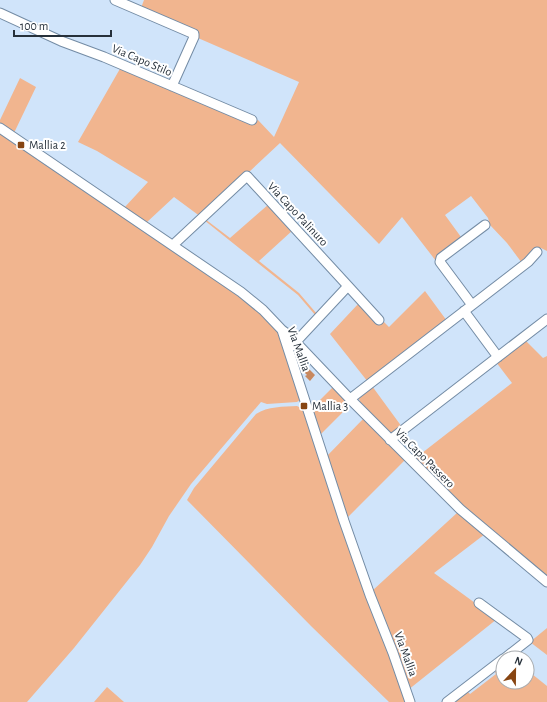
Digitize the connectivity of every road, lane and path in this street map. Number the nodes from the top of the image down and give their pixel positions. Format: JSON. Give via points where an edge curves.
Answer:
{"nodes":[{"id":1,"x":115,"y":0,"type":"edge"},
{"id":2,"x":0,"y":13,"type":"edge"},
{"id":3,"x":172,"y":86,"type":"junction"},
{"id":4,"x":252,"y":120,"type":"dead end"},
{"id":5,"x":0,"y":128,"type":"edge"},
{"id":6,"x":485,"y":225,"type":"dead end"},
{"id":7,"x":173,"y":245,"type":"junction"},
{"id":8,"x":537,"y":252,"type":"dead end"},
{"id":9,"x":348,"y":286,"type":"junction"},
{"id":10,"x":472,"y":305,"type":"junction"},
{"id":11,"x":464,"y":311,"type":"junction"},
{"id":12,"x":547,"y":319,"type":"edge"},
{"id":13,"x":379,"y":320,"type":"dead end"},
{"id":14,"x":282,"y":330,"type":"junction"},
{"id":15,"x":295,"y":342,"type":"junction"},
{"id":16,"x":288,"y":350,"type":"junction"},
{"id":17,"x":498,"y":357,"type":"junction"},
{"id":18,"x":350,"y":399,"type":"junction"},
{"id":19,"x":390,"y":440,"type":"junction"},
{"id":20,"x":547,"y":582,"type":"edge"},
{"id":21,"x":479,"y":603,"type":"dead end"},
{"id":22,"x":515,"y":650,"type":"edge"},
{"id":23,"x":495,"y":666,"type":"edge"},
{"id":24,"x":410,"y":702,"type":"edge"},
{"id":25,"x":447,"y":702,"type":"edge"}],
"edges":[{"from":1,"to":3,"type":"street","via":[[194,34]]},
{"from":2,"to":3,"type":"street","name":"Via Capo Stilo"},
{"from":3,"to":4,"type":"street","name":"Via Capo Stilo"},
{"from":5,"to":7,"type":"street","name":"Via Mallia"},
{"from":6,"to":10,"type":"street","via":[[441,258],[440,262]]},
{"from":7,"to":9,"type":"street","name":"Via Capo Palinuro","via":[[247,176]]},
{"from":7,"to":14,"type":"street","name":"Via Mallia","via":[[241,292]]},
{"from":8,"to":10,"type":"street","via":[[528,262]]},
{"from":9,"to":13,"type":"street"},
{"from":9,"to":15,"type":"street"},
{"from":10,"to":11,"type":"street"},
{"from":11,"to":17,"type":"street"},
{"from":11,"to":18,"type":"street"},
{"from":12,"to":17,"type":"street"},
{"from":14,"to":15,"type":"street","name":"Via Capo Passero"},
{"from":14,"to":16,"type":"street","name":"Via Mallia"},
{"from":15,"to":16,"type":"street"},
{"from":15,"to":18,"type":"street","name":"Via Capo Passero"},
{"from":16,"to":24,"type":"street","name":"Via Mallia","via":[[344,522]]},
{"from":17,"to":19,"type":"street"},
{"from":18,"to":19,"type":"street","name":"Via Capo Passero"},
{"from":19,"to":20,"type":"street","name":"Via Capo Passero","via":[[460,509]]},
{"from":21,"to":22,"type":"street","via":[[527,638],[528,640]]},
{"from":23,"to":25,"type":"street"}]}
